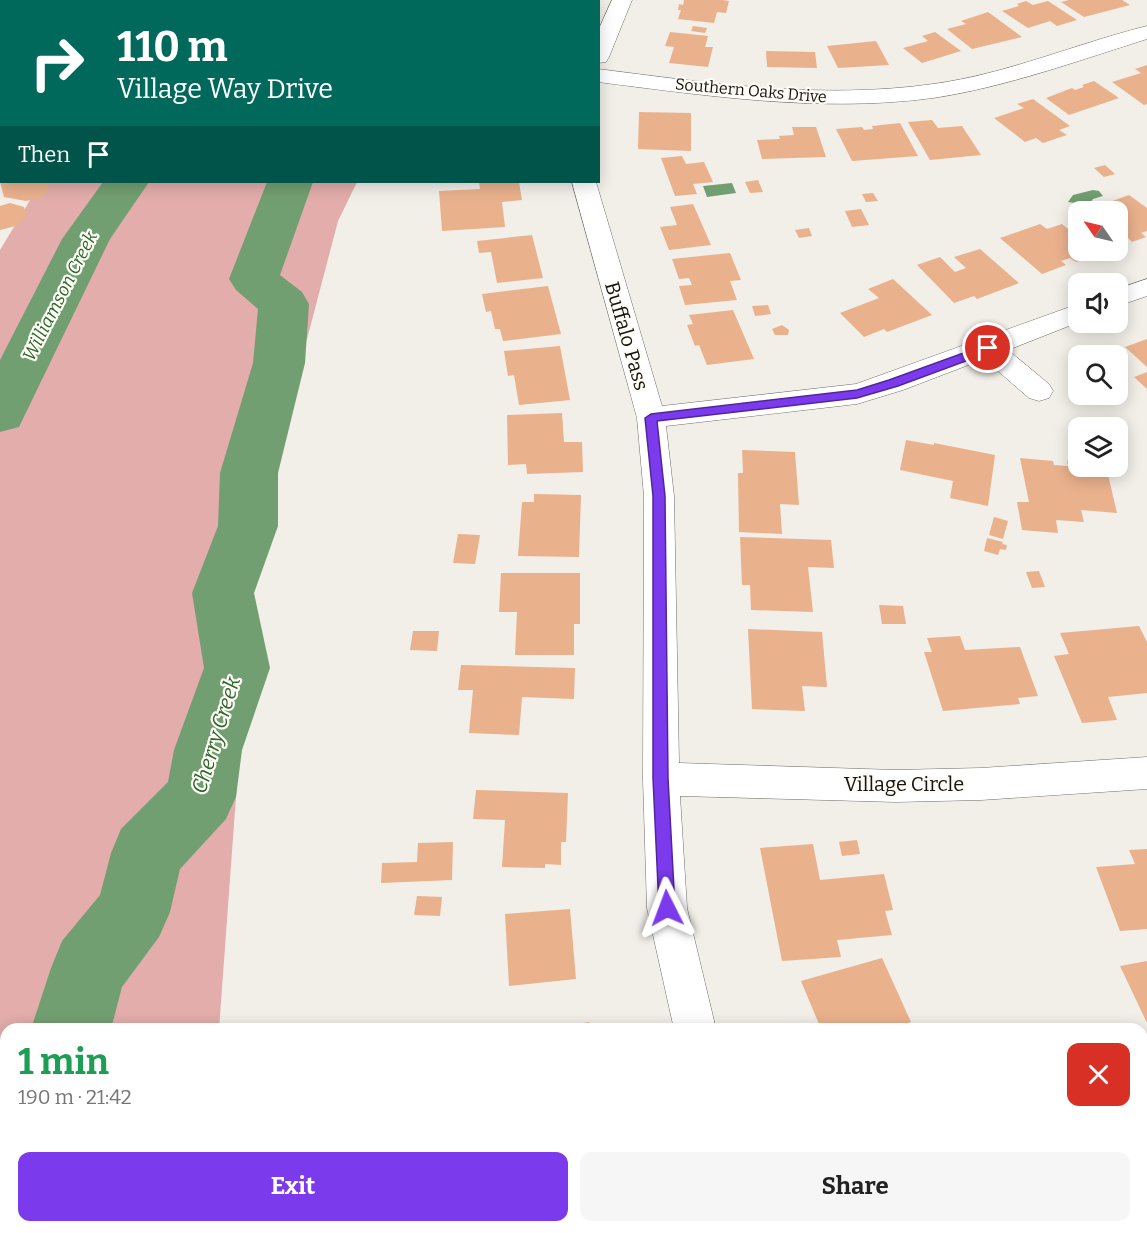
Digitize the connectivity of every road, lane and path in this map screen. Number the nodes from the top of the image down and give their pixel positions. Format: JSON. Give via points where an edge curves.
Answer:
{"nodes":[{"id":1,"x":622,"y":0,"type":"edge"},
{"id":2,"x":1147,"y":32,"type":"edge"},
{"id":3,"x":600,"y":52,"type":"edge"},
{"id":4,"x":600,"y":75,"type":"edge"},
{"id":5,"x":584,"y":183,"type":"edge"},
{"id":6,"x":1147,"y":287,"type":"edge"},
{"id":7,"x":1128,"y":294,"type":"edge"},
{"id":8,"x":1068,"y":317,"type":"edge"},
{"id":9,"x":988,"y":348,"type":"junction"},
{"id":10,"x":1039,"y":391,"type":"dead end"},
{"id":11,"x":651,"y":418,"type":"junction"},
{"id":12,"x":1147,"y":773,"type":"edge"},
{"id":13,"x":661,"y":778,"type":"junction"},
{"id":14,"x":693,"y":1023,"type":"edge"}],
"edges":[{"from":1,"to":3,"type":"street"},
{"from":2,"to":4,"type":"street","name":"Southern Oaks Drive","via":[[968,84],[889,95],[756,94]]},
{"from":5,"to":11,"type":"street","name":"Buffalo Pass"},
{"from":6,"to":7,"type":"street"},
{"from":8,"to":9,"type":"street"},
{"from":9,"to":10,"type":"street"},
{"from":9,"to":11,"type":"street","via":[[857,394]]},
{"from":11,"to":13,"type":"street","name":"Buffalo Pass","via":[[659,496]]},
{"from":12,"to":13,"type":"street","name":"Village Circle","via":[[896,786]]},
{"from":13,"to":14,"type":"street","name":"Buffalo Pass","via":[[667,908]]}]}
